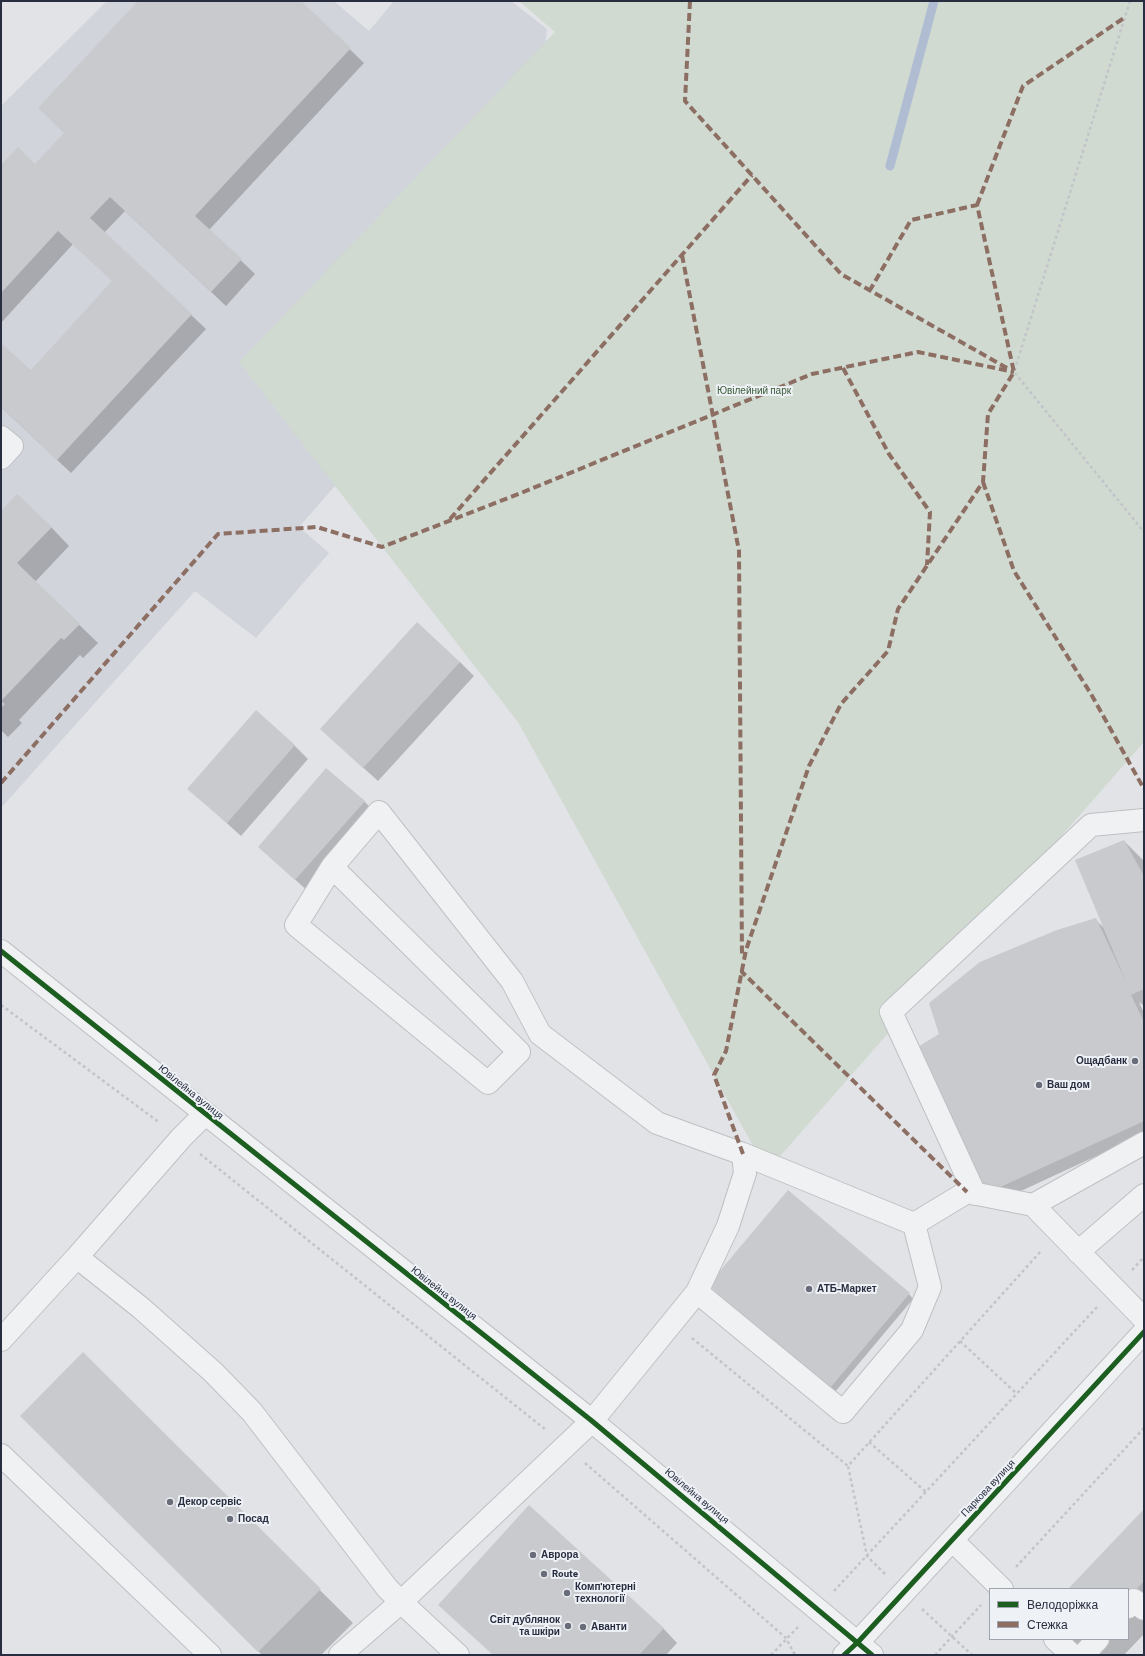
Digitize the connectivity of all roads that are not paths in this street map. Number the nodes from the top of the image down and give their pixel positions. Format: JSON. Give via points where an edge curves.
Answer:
{"nodes":[{"id":1,"x":1,"y":437,"type":"edge"},
{"id":2,"x":1,"y":458,"type":"edge"},
{"id":3,"x":1144,"y":820,"type":"edge"},
{"id":4,"x":332,"y":868,"type":"junction"},
{"id":5,"x":1,"y":951,"type":"edge"},
{"id":6,"x":540,"y":1034,"type":"junction"},
{"id":7,"x":519,"y":1052,"type":"junction"},
{"id":8,"x":205,"y":1114,"type":"junction"},
{"id":9,"x":1144,"y":1143,"type":"edge"},
{"id":10,"x":743,"y":1154,"type":"junction"},
{"id":11,"x":975,"y":1194,"type":"junction"},
{"id":12,"x":1144,"y":1195,"type":"edge"},
{"id":13,"x":1033,"y":1206,"type":"junction"},
{"id":14,"x":914,"y":1224,"type":"junction"},
{"id":15,"x":1078,"y":1252,"type":"junction"},
{"id":16,"x":77,"y":1257,"type":"junction"},
{"id":17,"x":696,"y":1292,"type":"junction"},
{"id":18,"x":1144,"y":1320,"type":"edge"},
{"id":19,"x":1144,"y":1332,"type":"edge"},
{"id":20,"x":1,"y":1340,"type":"edge"},
{"id":21,"x":592,"y":1421,"type":"junction"},
{"id":22,"x":1,"y":1455,"type":"edge"},
{"id":23,"x":952,"y":1540,"type":"junction"},
{"id":24,"x":992,"y":1588,"type":"edge"},
{"id":25,"x":402,"y":1602,"type":"junction"},
{"id":26,"x":1056,"y":1640,"type":"edge"},
{"id":27,"x":1097,"y":1640,"type":"edge"},
{"id":28,"x":858,"y":1651,"type":"edge"},
{"id":29,"x":210,"y":1655,"type":"edge"},
{"id":30,"x":340,"y":1655,"type":"edge"},
{"id":31,"x":458,"y":1655,"type":"edge"},
{"id":32,"x":1072,"y":1655,"type":"edge"},
{"id":33,"x":1083,"y":1655,"type":"edge"}],
"edges":[{"from":1,"to":2,"type":"street","via":[[12,446]]},
{"from":3,"to":11,"type":"street","via":[[1091,825],[891,1012]]},
{"from":4,"to":6,"type":"street","via":[[379,812],[512,981]]},
{"from":4,"to":7,"type":"street"},
{"from":4,"to":7,"type":"street","via":[[296,925],[488,1083]]},
{"from":5,"to":8,"type":"street","name":"Ювілейна вулиця"},
{"from":6,"to":7,"type":"street"},
{"from":6,"to":10,"type":"street","via":[[656,1123]]},
{"from":8,"to":16,"type":"street"},
{"from":8,"to":21,"type":"street","name":"Ювілейна вулиця"},
{"from":9,"to":13,"type":"street"},
{"from":10,"to":14,"type":"street"},
{"from":10,"to":17,"type":"street","via":[[745,1173],[728,1226]]},
{"from":11,"to":13,"type":"street"},
{"from":11,"to":14,"type":"street","via":[[967,1192]]},
{"from":12,"to":15,"type":"street"},
{"from":13,"to":15,"type":"street"},
{"from":14,"to":17,"type":"street","via":[[930,1287],[912,1330],[844,1412]]},
{"from":15,"to":18,"type":"street"},
{"from":16,"to":20,"type":"street"},
{"from":16,"to":25,"type":"street","via":[[141,1308],[213,1372],[252,1412],[387,1588]]},
{"from":17,"to":21,"type":"street"},
{"from":19,"to":23,"type":"street","name":"Паркова вулиця"},
{"from":21,"to":25,"type":"street"},
{"from":21,"to":28,"type":"street","name":"Ювілейна вулиця","via":[[817,1609]]},
{"from":22,"to":29,"type":"street"},
{"from":23,"to":24,"type":"street"},
{"from":23,"to":28,"type":"street","name":"Паркова вулиця"},
{"from":25,"to":30,"type":"street"},
{"from":25,"to":31,"type":"street"},
{"from":26,"to":32,"type":"street"},
{"from":27,"to":33,"type":"street"}]}
